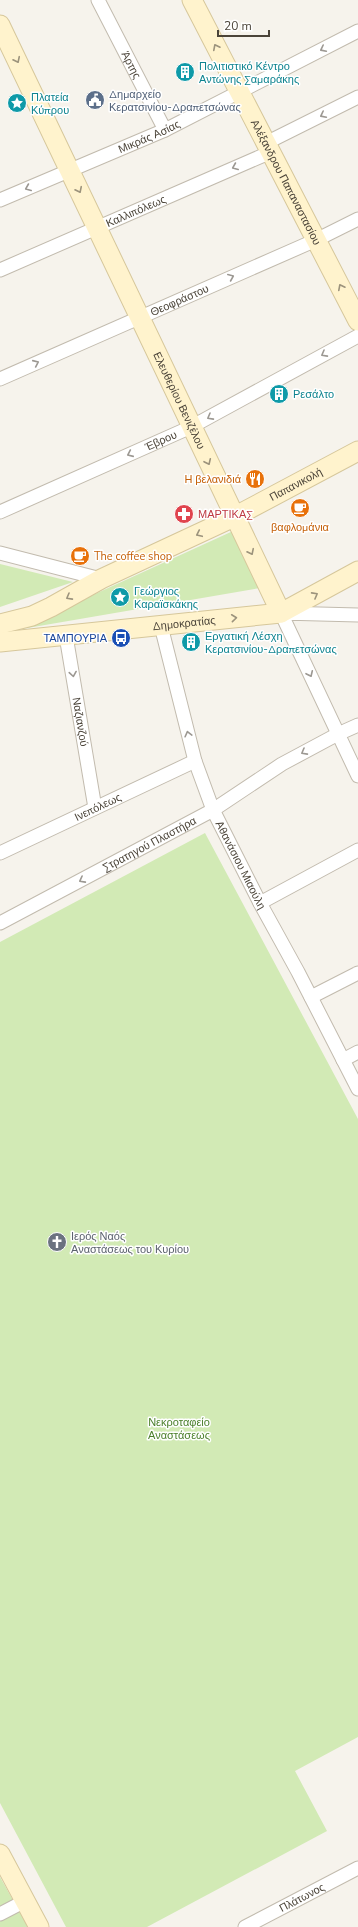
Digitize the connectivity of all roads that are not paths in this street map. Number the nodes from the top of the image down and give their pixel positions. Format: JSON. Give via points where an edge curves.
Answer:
{"nodes":[{"id":1,"x":98,"y":0,"type":"edge"},
{"id":2,"x":192,"y":0,"type":"edge"},
{"id":3,"x":0,"y":25,"type":"edge"},
{"id":4,"x":358,"y":32,"type":"edge"},
{"id":5,"x":240,"y":92,"type":"junction"},
{"id":6,"x":358,"y":97,"type":"edge"},
{"id":7,"x":165,"y":130,"type":"junction"},
{"id":8,"x":268,"y":148,"type":"junction"},
{"id":9,"x":69,"y":171,"type":"junction"},
{"id":10,"x":0,"y":200,"type":"edge"},
{"id":11,"x":358,"y":219,"type":"edge"},
{"id":12,"x":96,"y":228,"type":"junction"},
{"id":13,"x":316,"y":240,"type":"junction"},
{"id":14,"x":0,"y":270,"type":"edge"},
{"id":15,"x":139,"y":317,"type":"junction"},
{"id":16,"x":358,"y":322,"type":"edge"},
{"id":17,"x":358,"y":336,"type":"edge"},
{"id":18,"x":0,"y":379,"type":"edge"},
{"id":19,"x":191,"y":427,"type":"junction"},
{"id":20,"x":358,"y":451,"type":"edge"},
{"id":21,"x":0,"y":512,"type":"edge"},
{"id":22,"x":234,"y":517,"type":"junction"},
{"id":23,"x":0,"y":553,"type":"edge"},
{"id":24,"x":358,"y":571,"type":"edge"},
{"id":25,"x":101,"y":579,"type":"junction"},
{"id":26,"x":281,"y":614,"type":"junction"},
{"id":27,"x":358,"y":615,"type":"edge"},
{"id":28,"x":0,"y":624,"type":"edge"},
{"id":29,"x":161,"y":626,"type":"junction"},
{"id":30,"x":66,"y":636,"type":"junction"},
{"id":31,"x":0,"y":642,"type":"edge"},
{"id":32,"x":358,"y":725,"type":"edge"},
{"id":33,"x":338,"y":734,"type":"junction"},
{"id":34,"x":195,"y":761,"type":"junction"},
{"id":35,"x":358,"y":776,"type":"edge"},
{"id":36,"x":95,"y":808,"type":"junction"},
{"id":37,"x":213,"y":810,"type":"junction"},
{"id":38,"x":358,"y":850,"type":"edge"},
{"id":39,"x":0,"y":853,"type":"edge"},
{"id":40,"x":260,"y":903,"type":"junction"},
{"id":41,"x":0,"y":923,"type":"edge"},
{"id":42,"x":358,"y":973,"type":"edge"},
{"id":43,"x":311,"y":997,"type":"junction"},
{"id":44,"x":358,"y":1052,"type":"edge"},
{"id":45,"x":343,"y":1060,"type":"junction"},
{"id":46,"x":358,"y":1089,"type":"edge"},
{"id":47,"x":0,"y":1854,"type":"edge"},
{"id":48,"x":358,"y":1868,"type":"edge"},
{"id":49,"x":25,"y":1901,"type":"junction"},
{"id":50,"x":0,"y":1914,"type":"edge"},
{"id":51,"x":267,"y":1922,"type":"edge"},
{"id":52,"x":39,"y":1927,"type":"edge"},
{"id":53,"x":245,"y":1927,"type":"edge"}],
"edges":[{"from":1,"to":7,"type":"street","name":"Άρτης"},
{"from":5,"to":2,"type":"street","name":"Αλέξανδρου Παπαναστασίου","one_way":true},
{"from":3,"to":9,"type":"street","name":"Ελευθερίου Βενιζέλου","one_way":true},
{"from":4,"to":5,"type":"street","name":"Μικράς Ασίας","one_way":true},
{"from":5,"to":7,"type":"street","name":"Μικράς Ασίας"},
{"from":5,"to":8,"type":"street","name":"Αλέξανδρου Παπαναστασίου"},
{"from":6,"to":8,"type":"street","name":"Καλλιπόλεως","one_way":true},
{"from":7,"to":9,"type":"street","name":"Μικράς Ασίας"},
{"from":8,"to":12,"type":"street","name":"Καλλιπόλεως","one_way":true},
{"from":8,"to":13,"type":"street","name":"Αλέξανδρου Παπαναστασίου"},
{"from":9,"to":10,"type":"street","name":"Μικράς Ασίας","one_way":true},
{"from":9,"to":12,"type":"street","name":"Ελευθερίου Βενιζέλου","one_way":true},
{"from":11,"to":13,"type":"street","name":"Θεοφράστου"},
{"from":12,"to":14,"type":"street","name":"Καλλιπόλεως"},
{"from":12,"to":15,"type":"street","name":"Ελευθερίου Βενιζέλου"},
{"from":15,"to":13,"type":"street","name":"Θεοφράστου","one_way":true},
{"from":16,"to":13,"type":"street","name":"Αλέξανδρου Παπαναστασίου","one_way":true},
{"from":18,"to":15,"type":"street","name":"Θεοφράστου","one_way":true},
{"from":15,"to":19,"type":"street","name":"Ελευθερίου Βενιζέλου"},
{"from":17,"to":19,"type":"street","name":"Έβρου","one_way":true},
{"from":19,"to":21,"type":"street","name":"Έβρου","one_way":true},
{"from":19,"to":22,"type":"street","name":"Ελευθερίου Βενιζέλου","one_way":true},
{"from":20,"to":22,"type":"street","name":"Παπανικολή"},
{"from":22,"to":25,"type":"street","one_way":true},
{"from":22,"to":26,"type":"street","name":"Ελευθερίου Βενιζέλου","one_way":true},
{"from":23,"to":25,"type":"street"},
{"from":26,"to":24,"type":"street","name":"Δημοκρατίας","one_way":true},
{"from":25,"to":28,"type":"street","one_way":true,"via":[[32,616]]},
{"from":26,"to":27,"type":"street"},
{"from":29,"to":26,"type":"street","name":"Δημοκρατίας","one_way":true},
{"from":26,"to":33,"type":"street","name":"Ελευθερίου Βενιζέλου","one_way":true},
{"from":29,"to":30,"type":"street","name":"Δημοκρατίας"},
{"from":34,"to":29,"type":"street","name":"Αθανάσιου Μιαούλη","one_way":true},
{"from":30,"to":31,"type":"street","name":"Δημοκρατίας"},
{"from":30,"to":36,"type":"street","name":"Ναζιανζού","one_way":true},
{"from":32,"to":33,"type":"street","name":"Στρατηγού Πλαστήρα"},
{"from":33,"to":35,"type":"street","name":"Ελευθερίου Βενιζέλου"},
{"from":33,"to":37,"type":"street","name":"Στρατηγού Πλαστήρα","one_way":true,"via":[[282,764]]},
{"from":34,"to":36,"type":"street","name":"Ινεπόλεως"},
{"from":34,"to":37,"type":"street","name":"Αθανάσιου Μιαούλη"},
{"from":36,"to":39,"type":"street","name":"Ινεπόλεως"},
{"from":37,"to":40,"type":"street","name":"Αθανάσιου Μιαούλη"},
{"from":37,"to":41,"type":"street","name":"Στρατηγού Πλαστήρα","one_way":true},
{"from":38,"to":40,"type":"street"},
{"from":40,"to":43,"type":"street","name":"Αθανάσιου Μιαούλη"},
{"from":42,"to":43,"type":"street"},
{"from":43,"to":45,"type":"street","name":"Αθανάσιου Μιαούλη"},
{"from":44,"to":45,"type":"street"},
{"from":45,"to":46,"type":"street","name":"Αθανάσιου Μιαούλη"},
{"from":47,"to":49,"type":"street"},
{"from":48,"to":51,"type":"street","name":"Πλάτωνος"},
{"from":49,"to":50,"type":"street"},
{"from":49,"to":52,"type":"street"},
{"from":51,"to":53,"type":"street","name":"Πλάτωνος"}]}
